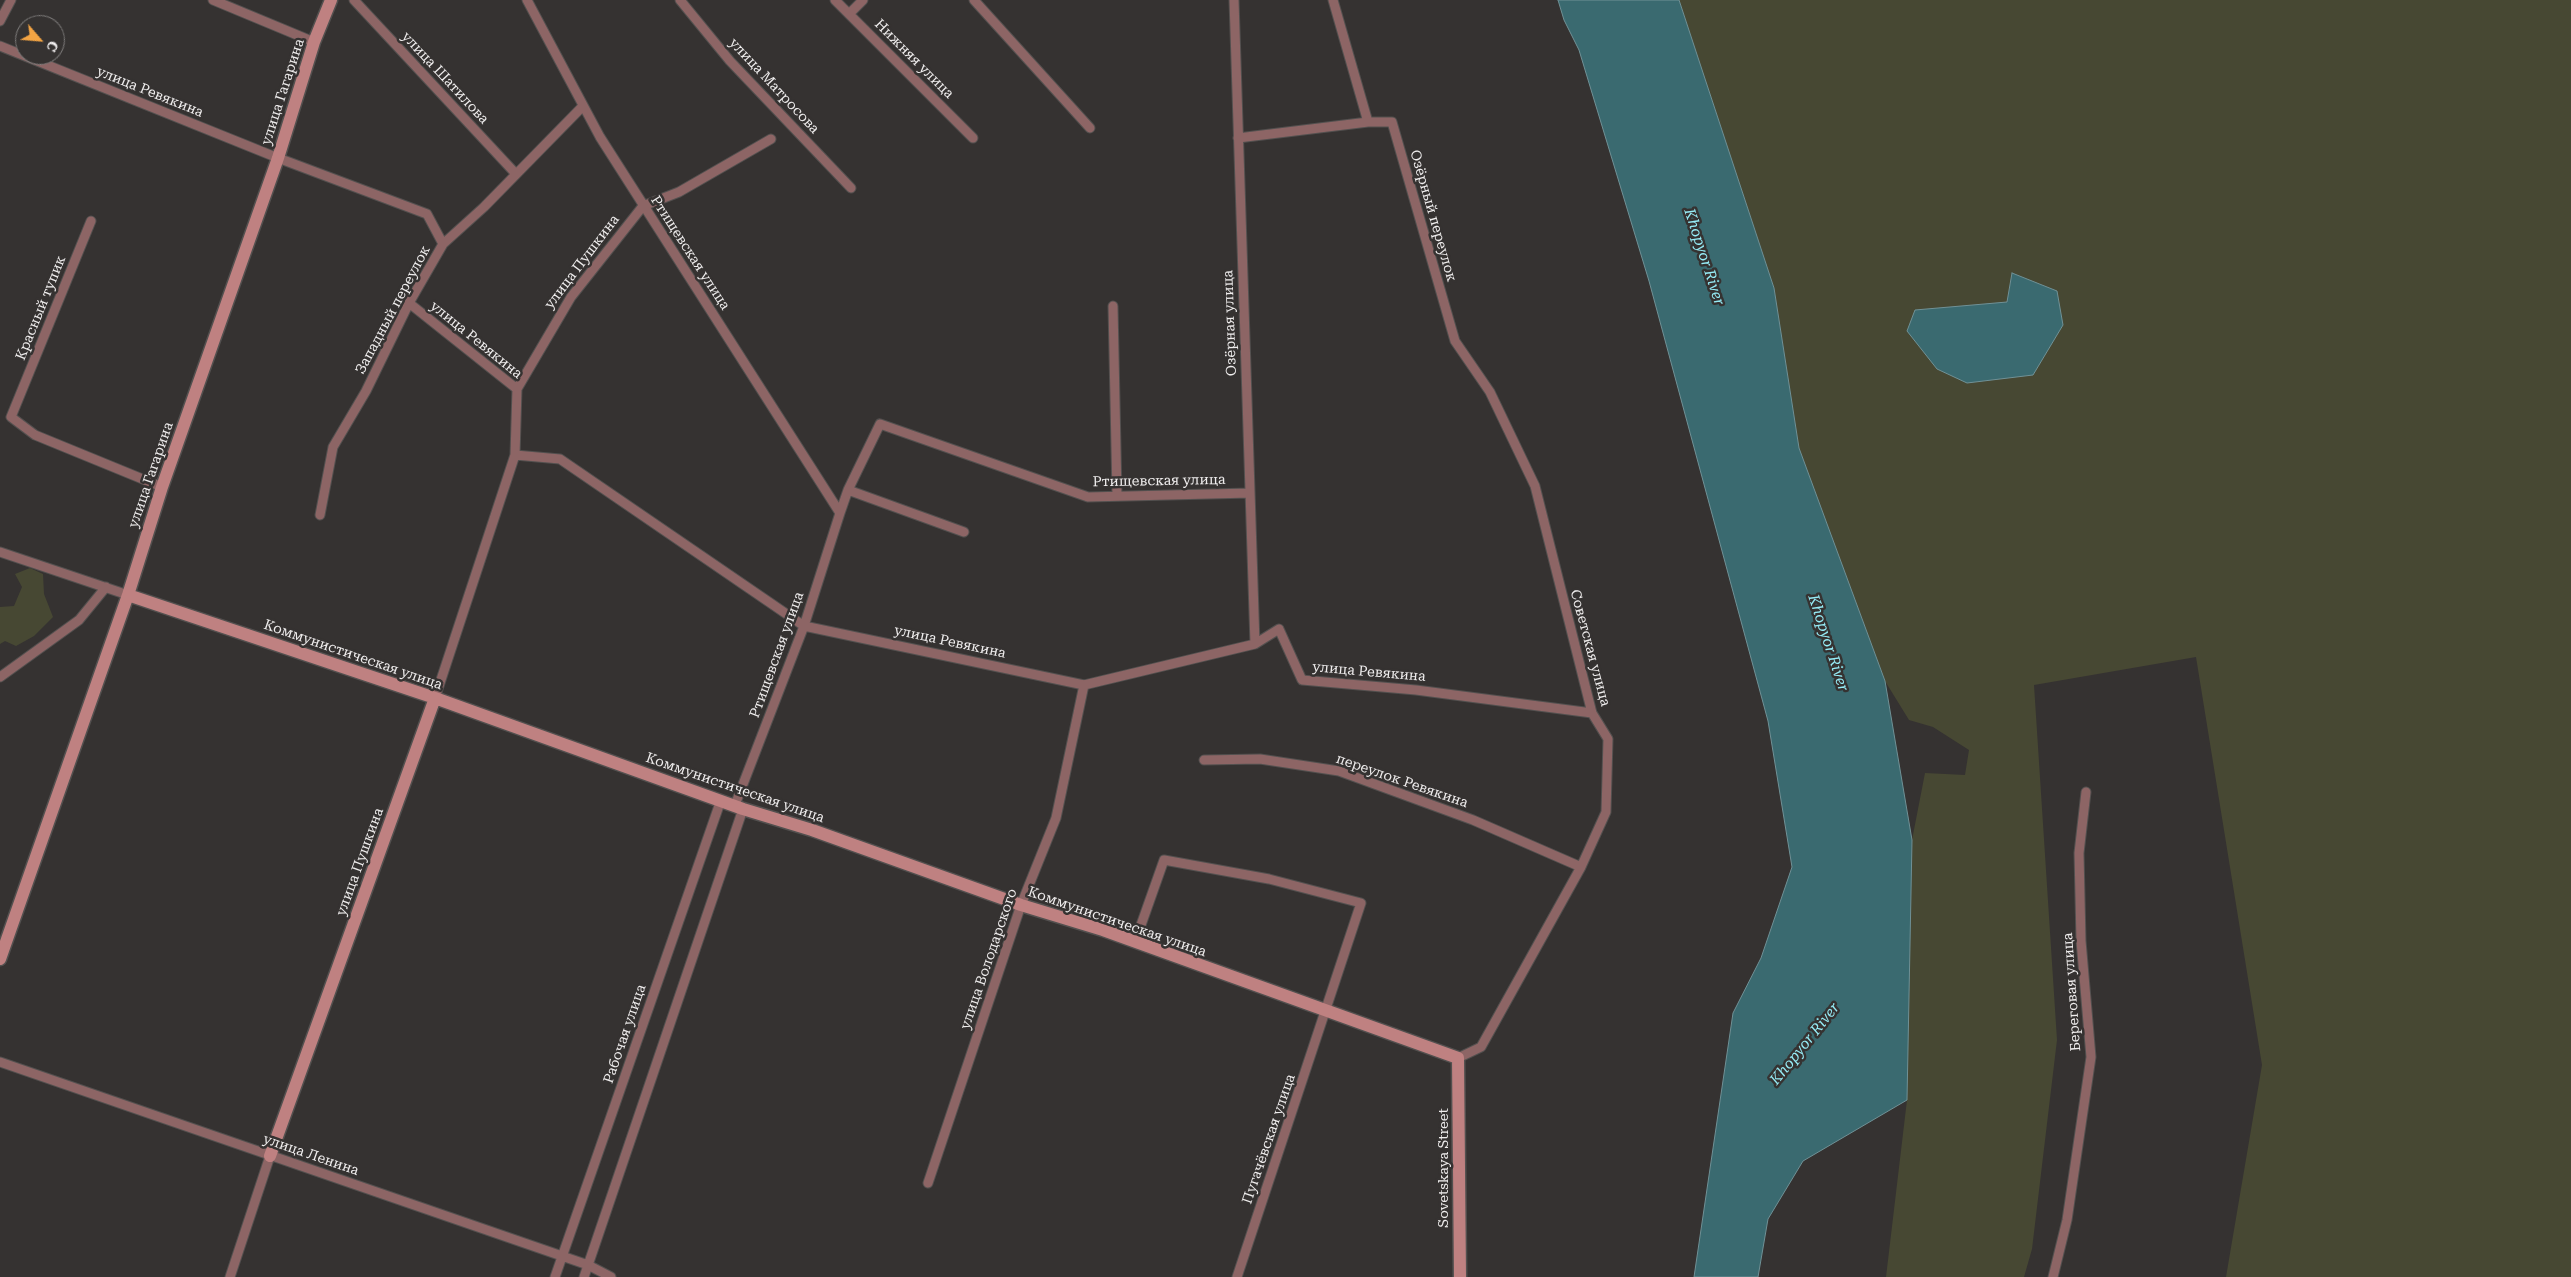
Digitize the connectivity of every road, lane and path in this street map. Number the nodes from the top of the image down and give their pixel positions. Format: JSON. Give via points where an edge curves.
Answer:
{"nodes":[{"id":1,"x":11,"y":0,"type":"edge"},
{"id":2,"x":213,"y":0,"type":"edge"},
{"id":3,"x":331,"y":0,"type":"edge"},
{"id":4,"x":354,"y":0,"type":"edge"},
{"id":5,"x":527,"y":0,"type":"edge"},
{"id":6,"x":680,"y":0,"type":"edge"},
{"id":7,"x":835,"y":0,"type":"edge"},
{"id":8,"x":863,"y":0,"type":"edge"},
{"id":9,"x":974,"y":0,"type":"edge"},
{"id":10,"x":1234,"y":0,"type":"edge"},
{"id":11,"x":1332,"y":0,"type":"edge"},
{"id":12,"x":849,"y":14,"type":"junction"},
{"id":13,"x":0,"y":21,"type":"edge"},
{"id":14,"x":314,"y":42,"type":"junction"},
{"id":15,"x":0,"y":46,"type":"edge"},
{"id":16,"x":583,"y":106,"type":"junction"},
{"id":17,"x":1368,"y":122,"type":"junction"},
{"id":18,"x":1090,"y":128,"type":"dead end"},
{"id":19,"x":972,"y":138,"type":"dead end"},
{"id":20,"x":1238,"y":138,"type":"junction"},
{"id":21,"x":771,"y":139,"type":"dead end"},
{"id":22,"x":278,"y":158,"type":"junction"},
{"id":23,"x":516,"y":174,"type":"junction"},
{"id":24,"x":851,"y":188,"type":"dead end"},
{"id":25,"x":643,"y":206,"type":"junction"},
{"id":26,"x":91,"y":221,"type":"dead end"},
{"id":27,"x":443,"y":244,"type":"junction"},
{"id":28,"x":409,"y":303,"type":"junction"},
{"id":29,"x":1113,"y":306,"type":"dead end"},
{"id":30,"x":1455,"y":341,"type":"joint"},
{"id":31,"x":517,"y":389,"type":"junction"},
{"id":32,"x":515,"y":455,"type":"junction"},
{"id":33,"x":162,"y":487,"type":"junction"},
{"id":34,"x":848,"y":490,"type":"junction"},
{"id":35,"x":1250,"y":493,"type":"junction"},
{"id":36,"x":1117,"y":496,"type":"junction"},
{"id":37,"x":840,"y":514,"type":"junction"},
{"id":38,"x":320,"y":515,"type":"dead end"},
{"id":39,"x":964,"y":532,"type":"dead end"},
{"id":40,"x":0,"y":552,"type":"edge"},
{"id":41,"x":106,"y":587,"type":"junction"},
{"id":42,"x":128,"y":595,"type":"junction"},
{"id":43,"x":804,"y":626,"type":"junction"},
{"id":44,"x":1255,"y":644,"type":"junction"},
{"id":45,"x":0,"y":677,"type":"edge"},
{"id":46,"x":1084,"y":685,"type":"junction"},
{"id":47,"x":435,"y":698,"type":"junction"},
{"id":48,"x":1592,"y":713,"type":"junction"},
{"id":49,"x":1204,"y":760,"type":"dead end"},
{"id":50,"x":2086,"y":792,"type":"dead end"},
{"id":51,"x":721,"y":800,"type":"junction"},
{"id":52,"x":739,"y":807,"type":"junction"},
{"id":53,"x":1581,"y":867,"type":"junction"},
{"id":54,"x":1020,"y":905,"type":"junction"},
{"id":55,"x":1135,"y":942,"type":"junction"},
{"id":56,"x":0,"y":959,"type":"edge"},
{"id":57,"x":1328,"y":1010,"type":"junction"},
{"id":58,"x":1458,"y":1058,"type":"junction"},
{"id":59,"x":0,"y":1062,"type":"edge"},
{"id":60,"x":270,"y":1156,"type":"junction"},
{"id":61,"x":928,"y":1183,"type":"dead end"},
{"id":62,"x":562,"y":1256,"type":"junction"},
{"id":63,"x":588,"y":1265,"type":"junction"},
{"id":64,"x":230,"y":1277,"type":"edge"},
{"id":65,"x":555,"y":1277,"type":"edge"},
{"id":66,"x":584,"y":1277,"type":"edge"},
{"id":67,"x":611,"y":1277,"type":"edge"},
{"id":68,"x":1237,"y":1277,"type":"edge"},
{"id":69,"x":1460,"y":1277,"type":"edge"},
{"id":70,"x":2053,"y":1277,"type":"edge"}],
"edges":[{"from":1,"to":13,"type":"street"},
{"from":2,"to":14,"type":"street"},
{"from":3,"to":14,"type":"street","name":"улица Гагарина"},
{"from":4,"to":23,"type":"street","name":"улица Шатилова"},
{"from":5,"to":16,"type":"street","name":"Ртищевская улица"},
{"from":6,"to":24,"type":"street","name":"улица Матросова","via":[[730,61]]},
{"from":7,"to":12,"type":"street","name":"Нижняя улица"},
{"from":8,"to":12,"type":"street"},
{"from":9,"to":18,"type":"street"},
{"from":10,"to":20,"type":"street","name":"Озёрная улица"},
{"from":11,"to":17,"type":"street"},
{"from":12,"to":19,"type":"street","name":"Нижняя улица"},
{"from":14,"to":22,"type":"street","name":"улица Гагарина"},
{"from":15,"to":22,"type":"street","name":"улица Ревякина"},
{"from":16,"to":23,"type":"street","name":"Западный переулок"},
{"from":16,"to":25,"type":"street","name":"Ртищевская улица"},
{"from":17,"to":20,"type":"street","name":"Озёрный переулок"},
{"from":17,"to":30,"type":"street","name":"Озёрный переулок","via":[[1392,122]]},
{"from":20,"to":35,"type":"street","name":"Озёрная улица"},
{"from":21,"to":25,"type":"street","via":[[678,192]]},
{"from":22,"to":27,"type":"street","name":"улица Ревякина","via":[[427,214]]},
{"from":22,"to":33,"type":"street","name":"улица Гагарина"},
{"from":23,"to":27,"type":"street","name":"Западный переулок"},
{"from":25,"to":31,"type":"street","name":"улица Пушкина","via":[[571,297]]},
{"from":25,"to":37,"type":"street","name":"Ртищевская улица"},
{"from":26,"to":33,"type":"street","name":"Красный тупик","via":[[12,417],[35,435]]},
{"from":27,"to":28,"type":"street","name":"Западный переулок"},
{"from":28,"to":31,"type":"street","name":"улица Ревякина"},
{"from":28,"to":38,"type":"street","name":"Западный переулок","via":[[366,391],[333,447]]},
{"from":29,"to":36,"type":"street"},
{"from":30,"to":48,"type":"street","name":"Советская улица","via":[[1490,392],[1535,486]]},
{"from":31,"to":32,"type":"street","name":"улица Ревякина"},
{"from":32,"to":43,"type":"street","name":"улица Ревякина","via":[[560,459]]},
{"from":32,"to":47,"type":"street","name":"улица Пушкина"},
{"from":33,"to":42,"type":"street","name":"улица Гагарина"},
{"from":34,"to":36,"type":"street","name":"Ртищевская улица","via":[[880,424],[1088,497]]},
{"from":34,"to":37,"type":"street","name":"Ртищевская улица"},
{"from":34,"to":39,"type":"street"},
{"from":35,"to":36,"type":"street","name":"Ртищевская улица"},
{"from":35,"to":44,"type":"street","name":"Озёрная улица"},
{"from":37,"to":43,"type":"street","name":"Ртищевская улица"},
{"from":40,"to":41,"type":"street","name":"Коммунистическая улица"},
{"from":41,"to":42,"type":"street","name":"Коммунистическая улица"},
{"from":41,"to":45,"type":"street","via":[[79,620]]},
{"from":42,"to":47,"type":"street","name":"Коммунистическая улица"},
{"from":42,"to":56,"type":"street","name":"улица Гагарина"},
{"from":43,"to":46,"type":"street","name":"улица Ревякина"},
{"from":43,"to":52,"type":"street","name":"Ртищевская улица"},
{"from":44,"to":46,"type":"street","name":"улица Ревякина"},
{"from":44,"to":48,"type":"street","name":"улица Ревякина","via":[[1279,629],[1302,680],[1416,690]]},
{"from":46,"to":54,"type":"street","name":"улица Володарского","via":[[1056,818]]},
{"from":47,"to":51,"type":"street","name":"Коммунистическая улица"},
{"from":47,"to":60,"type":"street","name":"улица Пушкина"},
{"from":48,"to":53,"type":"street","name":"Советская улица","via":[[1608,739],[1606,812]]},
{"from":49,"to":53,"type":"street","name":"переулок Ревякина","via":[[1260,759],[1339,771],[1473,820]]},
{"from":50,"to":70,"type":"street","name":"Береговая улица","via":[[2080,853],[2080,921],[2090,1057],[2067,1220]]},
{"from":51,"to":52,"type":"street","name":"Коммунистическая улица"},
{"from":51,"to":62,"type":"street","name":"Рабочая улица"},
{"from":52,"to":54,"type":"street","name":"Коммунистическая улица"},
{"from":52,"to":63,"type":"street"},
{"from":53,"to":58,"type":"street","name":"Советская улица","via":[[1481,1047]]},
{"from":54,"to":55,"type":"street","name":"Коммунистическая улица"},
{"from":54,"to":61,"type":"street","name":"улица Володарского"},
{"from":55,"to":57,"type":"street","name":"Коммунистическая улица"},
{"from":55,"to":57,"type":"street","name":"Пугачёвская улица","via":[[1164,860],[1269,879],[1361,903]]},
{"from":57,"to":58,"type":"street","name":"Коммунистическая улица"},
{"from":57,"to":68,"type":"street","name":"Пугачёвская улица"},
{"from":58,"to":69,"type":"street","name":"Sovetskaya Street"},
{"from":59,"to":60,"type":"street","name":"улица Ленина"},
{"from":60,"to":62,"type":"street","name":"улица Ленина"},
{"from":60,"to":64,"type":"street","name":"улица Пушкина"},
{"from":62,"to":63,"type":"street","name":"улица Ленина"},
{"from":62,"to":65,"type":"street","name":"Рабочая улица"},
{"from":63,"to":66,"type":"street"},
{"from":63,"to":67,"type":"street","name":"улица Ленина"}]}
